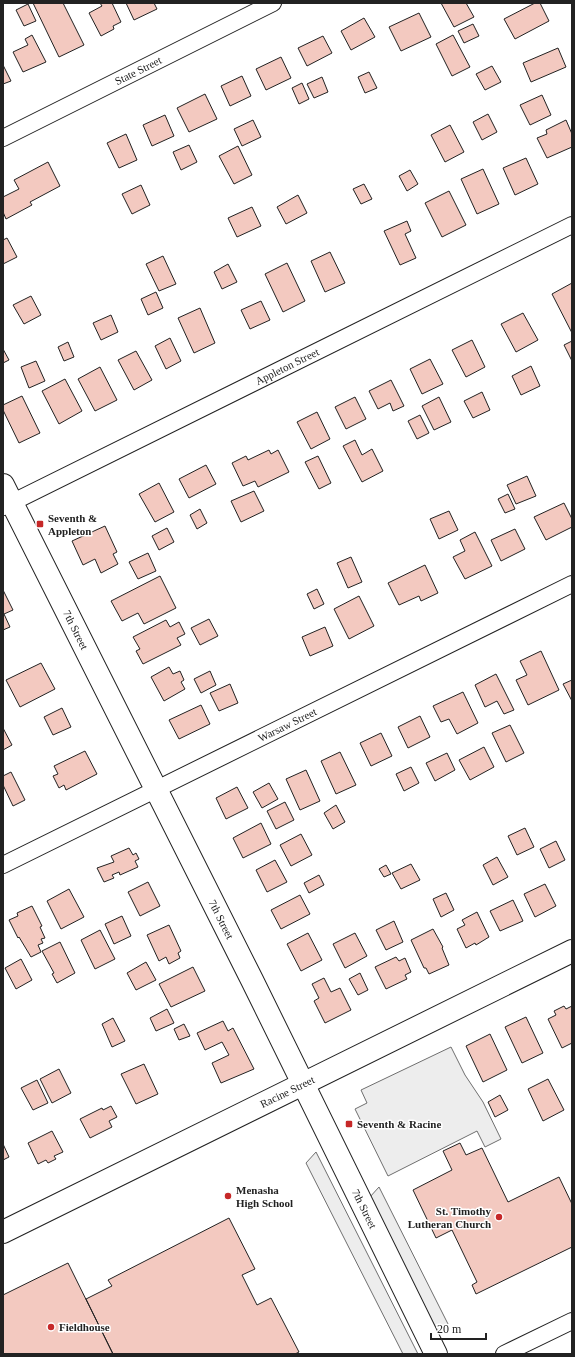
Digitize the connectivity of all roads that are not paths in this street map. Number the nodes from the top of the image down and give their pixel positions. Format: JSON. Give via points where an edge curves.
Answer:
{"nodes":[{"id":1,"x":273,"y":3,"type":"edge"},
{"id":2,"x":3,"y":138,"type":"edge"},
{"id":3,"x":572,"y":225,"type":"edge"},
{"id":4,"x":6,"y":498,"type":"edge"},
{"id":5,"x":572,"y":584,"type":"edge"},
{"id":6,"x":155,"y":789,"type":"junction"},
{"id":7,"x":3,"y":865,"type":"edge"},
{"id":8,"x":572,"y":951,"type":"edge"},
{"id":9,"x":303,"y":1082,"type":"junction"},
{"id":10,"x":3,"y":1232,"type":"edge"},
{"id":11,"x":572,"y":1321,"type":"edge"},
{"id":12,"x":436,"y":1354,"type":"edge"},
{"id":13,"x":504,"y":1354,"type":"edge"}],
"edges":[{"from":1,"to":2,"type":"street","name":"State Street"},
{"from":3,"to":4,"type":"street","name":"Appleton Street"},
{"from":4,"to":6,"type":"street","name":"7th Street"},
{"from":5,"to":6,"type":"street","name":"Warsaw Street"},
{"from":6,"to":7,"type":"street","name":"Warsaw Street"},
{"from":6,"to":9,"type":"street","name":"7th Street"},
{"from":8,"to":9,"type":"street","name":"Racine Street"},
{"from":9,"to":10,"type":"street","name":"Racine Street"},
{"from":9,"to":12,"type":"street","name":"7th Street"},
{"from":11,"to":13,"type":"street"}]}
